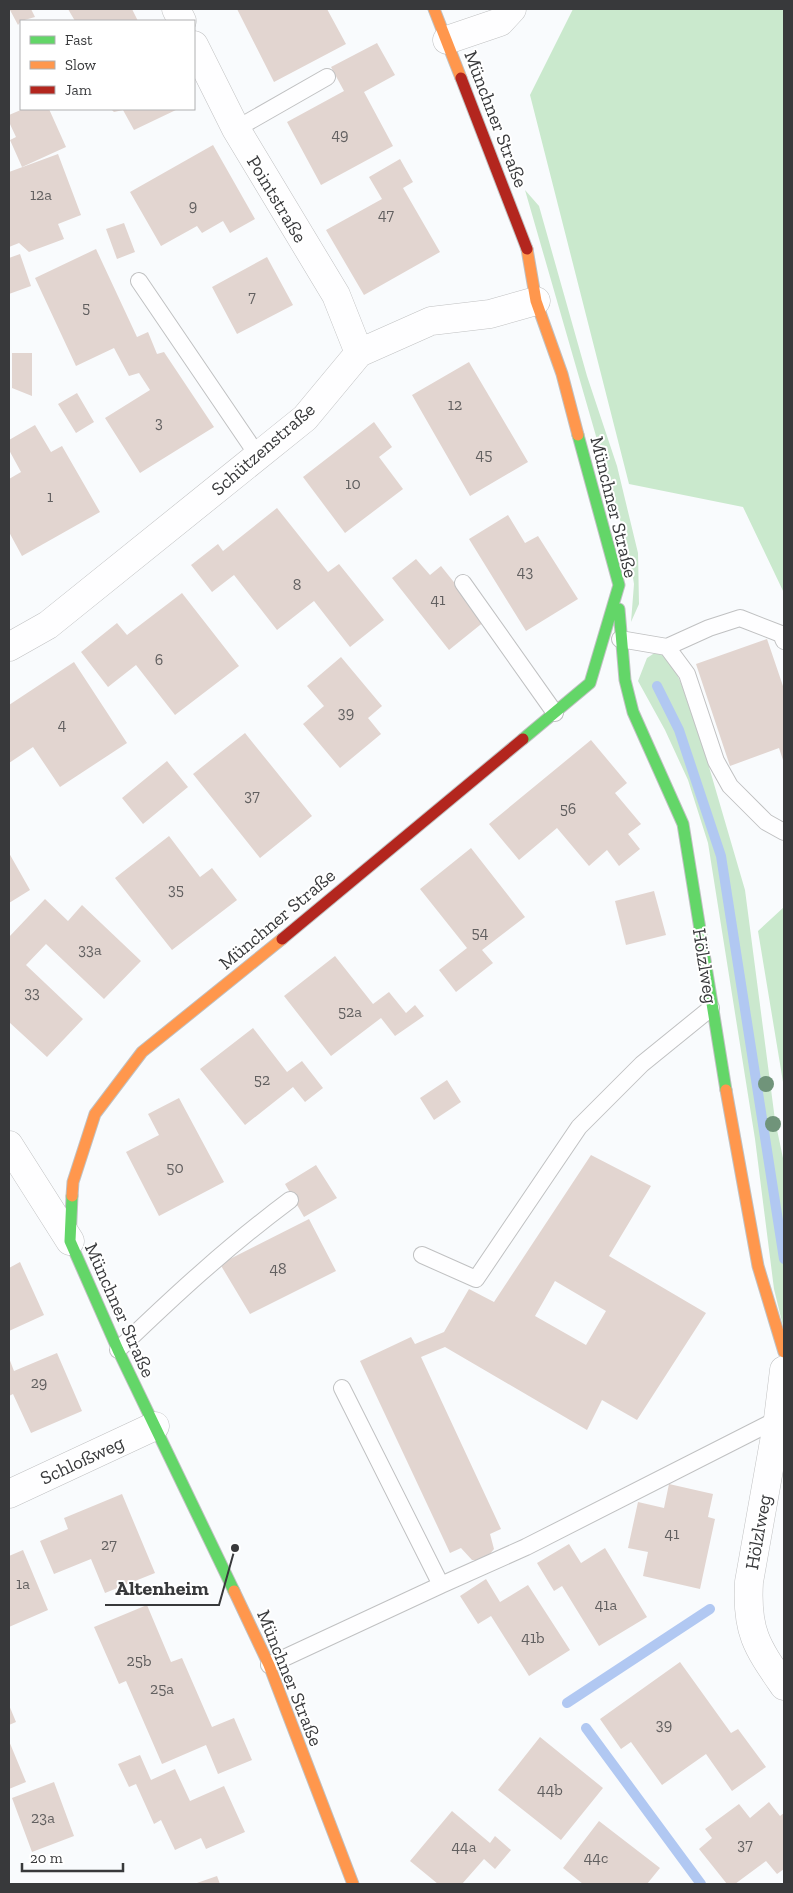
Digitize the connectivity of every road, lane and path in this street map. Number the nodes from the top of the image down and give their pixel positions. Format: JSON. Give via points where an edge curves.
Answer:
{"nodes":[{"id":1,"x":434,"y":9,"type":"edge"},
{"id":2,"x":512,"y":9,"type":"edge"},
{"id":3,"x":447,"y":40,"type":"junction"},
{"id":4,"x":195,"y":47,"type":"edge"},
{"id":5,"x":327,"y":77,"type":"dead end"},
{"id":6,"x":236,"y":129,"type":"junction"},
{"id":7,"x":139,"y":280,"type":"dead end"},
{"id":8,"x":536,"y":301,"type":"junction"},
{"id":9,"x":359,"y":353,"type":"junction"},
{"id":10,"x":258,"y":456,"type":"junction"},
{"id":11,"x":464,"y":583,"type":"dead end"},
{"id":12,"x":619,"y":585,"type":"junction"},
{"id":13,"x":620,"y":639,"type":"junction"},
{"id":14,"x":784,"y":641,"type":"edge"},
{"id":15,"x":9,"y":647,"type":"edge"},
{"id":16,"x":667,"y":647,"type":"junction"},
{"id":17,"x":555,"y":713,"type":"junction"},
{"id":18,"x":784,"y":832,"type":"edge"},
{"id":19,"x":711,"y":1008,"type":"junction"},
{"id":20,"x":9,"y":1144,"type":"edge"},
{"id":21,"x":290,"y":1200,"type":"dead end"},
{"id":22,"x":70,"y":1241,"type":"junction"},
{"id":23,"x":422,"y":1255,"type":"dead end"},
{"id":24,"x":118,"y":1350,"type":"junction"},
{"id":25,"x":784,"y":1352,"type":"edge"},
{"id":26,"x":784,"y":1370,"type":"edge"},
{"id":27,"x":342,"y":1388,"type":"dead end"},
{"id":28,"x":778,"y":1419,"type":"junction"},
{"id":29,"x":155,"y":1426,"type":"junction"},
{"id":30,"x":9,"y":1494,"type":"edge"},
{"id":31,"x":441,"y":1585,"type":"junction"},
{"id":32,"x":269,"y":1665,"type":"junction"},
{"id":33,"x":784,"y":1686,"type":"edge"},
{"id":34,"x":353,"y":1884,"type":"edge"}],
"edges":[{"from":1,"to":3,"type":"street","name":"Münchner Straße"},
{"from":2,"to":3,"type":"street","via":[[500,22]]},
{"from":3,"to":8,"type":"street","name":"Münchner Straße","via":[[526,242]]},
{"from":4,"to":6,"type":"street","name":"Pointstraße"},
{"from":5,"to":6,"type":"lane"},
{"from":6,"to":9,"type":"street","name":"Pointstraße","via":[[336,295]]},
{"from":7,"to":10,"type":"lane"},
{"from":8,"to":9,"type":"street","name":"Schützenstraße","via":[[490,314],[431,321]]},
{"from":8,"to":12,"type":"street","name":"Münchner Straße","via":[[562,374]]},
{"from":9,"to":10,"type":"street","name":"Schützenstraße","via":[[305,418]]},
{"from":10,"to":15,"type":"street","name":"Schützenstraße","via":[[48,624]]},
{"from":11,"to":17,"type":"lane"},
{"from":12,"to":13,"type":"street","name":"Hölzlweg"},
{"from":12,"to":17,"type":"street","name":"Münchner Straße","via":[[590,683]]},
{"from":13,"to":16,"type":"lane"},
{"from":13,"to":19,"type":"street","name":"Hölzlweg","via":[[624,680],[633,712],[683,824]]},
{"from":14,"to":16,"type":"lane","via":[[781,634],[740,618]]},
{"from":16,"to":18,"type":"lane","via":[[687,674],[716,761],[730,786],[766,822]]},
{"from":17,"to":22,"type":"street","name":"Münchner Straße","via":[[278,944],[142,1052],[95,1114],[73,1182]]},
{"from":19,"to":23,"type":"lane","via":[[642,1064],[579,1127],[476,1279]]},
{"from":19,"to":25,"type":"street","name":"Hölzlweg","via":[[758,1266]]},
{"from":20,"to":22,"type":"street"},
{"from":21,"to":24,"type":"lane","via":[[194,1277]]},
{"from":22,"to":24,"type":"street","name":"Münchner Straße"},
{"from":24,"to":29,"type":"street","name":"Münchner Straße"},
{"from":26,"to":28,"type":"street","name":"Hölzlweg"},
{"from":27,"to":31,"type":"lane"},
{"from":28,"to":31,"type":"lane","via":[[526,1547]]},
{"from":28,"to":33,"type":"street","name":"Hölzlweg","via":[[749,1582],[748,1606],[758,1648]]},
{"from":29,"to":30,"type":"street","name":"Schloßweg"},
{"from":29,"to":32,"type":"street","name":"Münchner Straße"},
{"from":31,"to":32,"type":"lane"},
{"from":32,"to":34,"type":"street","name":"Münchner Straße"}]}
